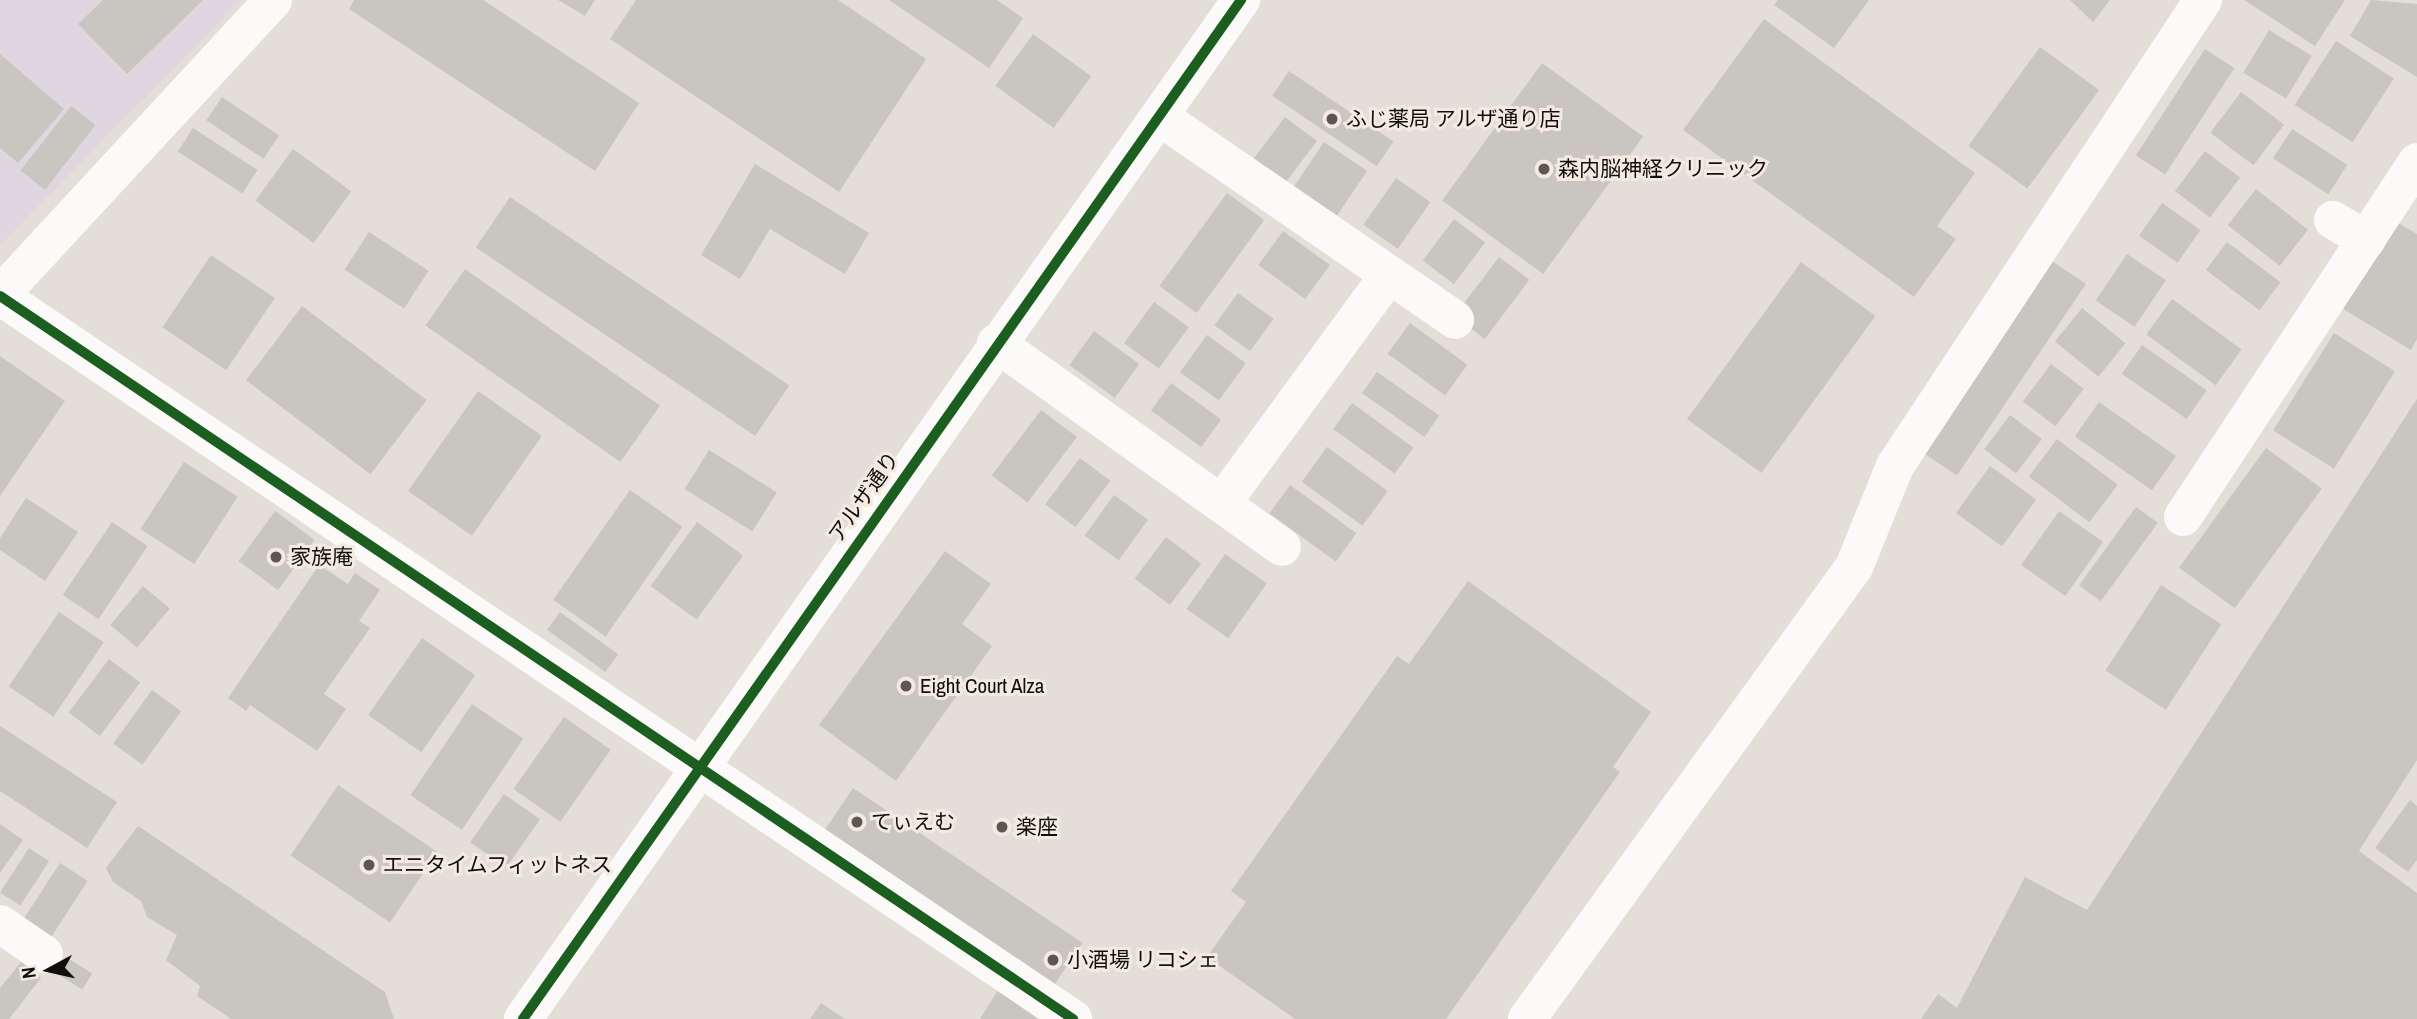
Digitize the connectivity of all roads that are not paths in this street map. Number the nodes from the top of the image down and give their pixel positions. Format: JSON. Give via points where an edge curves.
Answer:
{"nodes":[{"id":1,"x":273,"y":0,"type":"edge"},
{"id":2,"x":1241,"y":0,"type":"edge"},
{"id":3,"x":2203,"y":0,"type":"edge"},
{"id":4,"x":1160,"y":117,"type":"junction"},
{"id":5,"x":2417,"y":162,"type":"edge"},
{"id":6,"x":2333,"y":220,"type":"dead end"},
{"id":7,"x":2366,"y":240,"type":"junction"},
{"id":8,"x":1388,"y":276,"type":"junction"},
{"id":9,"x":0,"y":295,"type":"edge"},
{"id":10,"x":1455,"y":320,"type":"dead end"},
{"id":11,"x":996,"y":343,"type":"junction"},
{"id":12,"x":1222,"y":503,"type":"junction"},
{"id":13,"x":2183,"y":517,"type":"dead end"},
{"id":14,"x":1282,"y":547,"type":"dead end"},
{"id":15,"x":701,"y":763,"type":"junction"},
{"id":16,"x":0,"y":924,"type":"edge"},
{"id":17,"x":44,"y":954,"type":"dead end"},
{"id":18,"x":523,"y":1019,"type":"edge"},
{"id":19,"x":1073,"y":1019,"type":"edge"},
{"id":20,"x":1527,"y":1019,"type":"edge"}],
"edges":[{"from":1,"to":9,"type":"street"},
{"from":2,"to":4,"type":"street","name":"アルザ通り"},
{"from":3,"to":20,"type":"street","via":[[1895,466],[1854,567]]},
{"from":4,"to":8,"type":"street"},
{"from":4,"to":11,"type":"street","name":"アルザ通り"},
{"from":5,"to":7,"type":"street"},
{"from":6,"to":7,"type":"street"},
{"from":7,"to":13,"type":"street","via":[[2210,447]]},
{"from":8,"to":10,"type":"street"},
{"from":8,"to":12,"type":"street"},
{"from":9,"to":15,"type":"street"},
{"from":11,"to":12,"type":"street"},
{"from":11,"to":15,"type":"street","name":"アルザ通り"},
{"from":12,"to":14,"type":"street"},
{"from":15,"to":18,"type":"street","name":"アルザ通り"},
{"from":15,"to":19,"type":"street"},
{"from":16,"to":17,"type":"street"}]}
